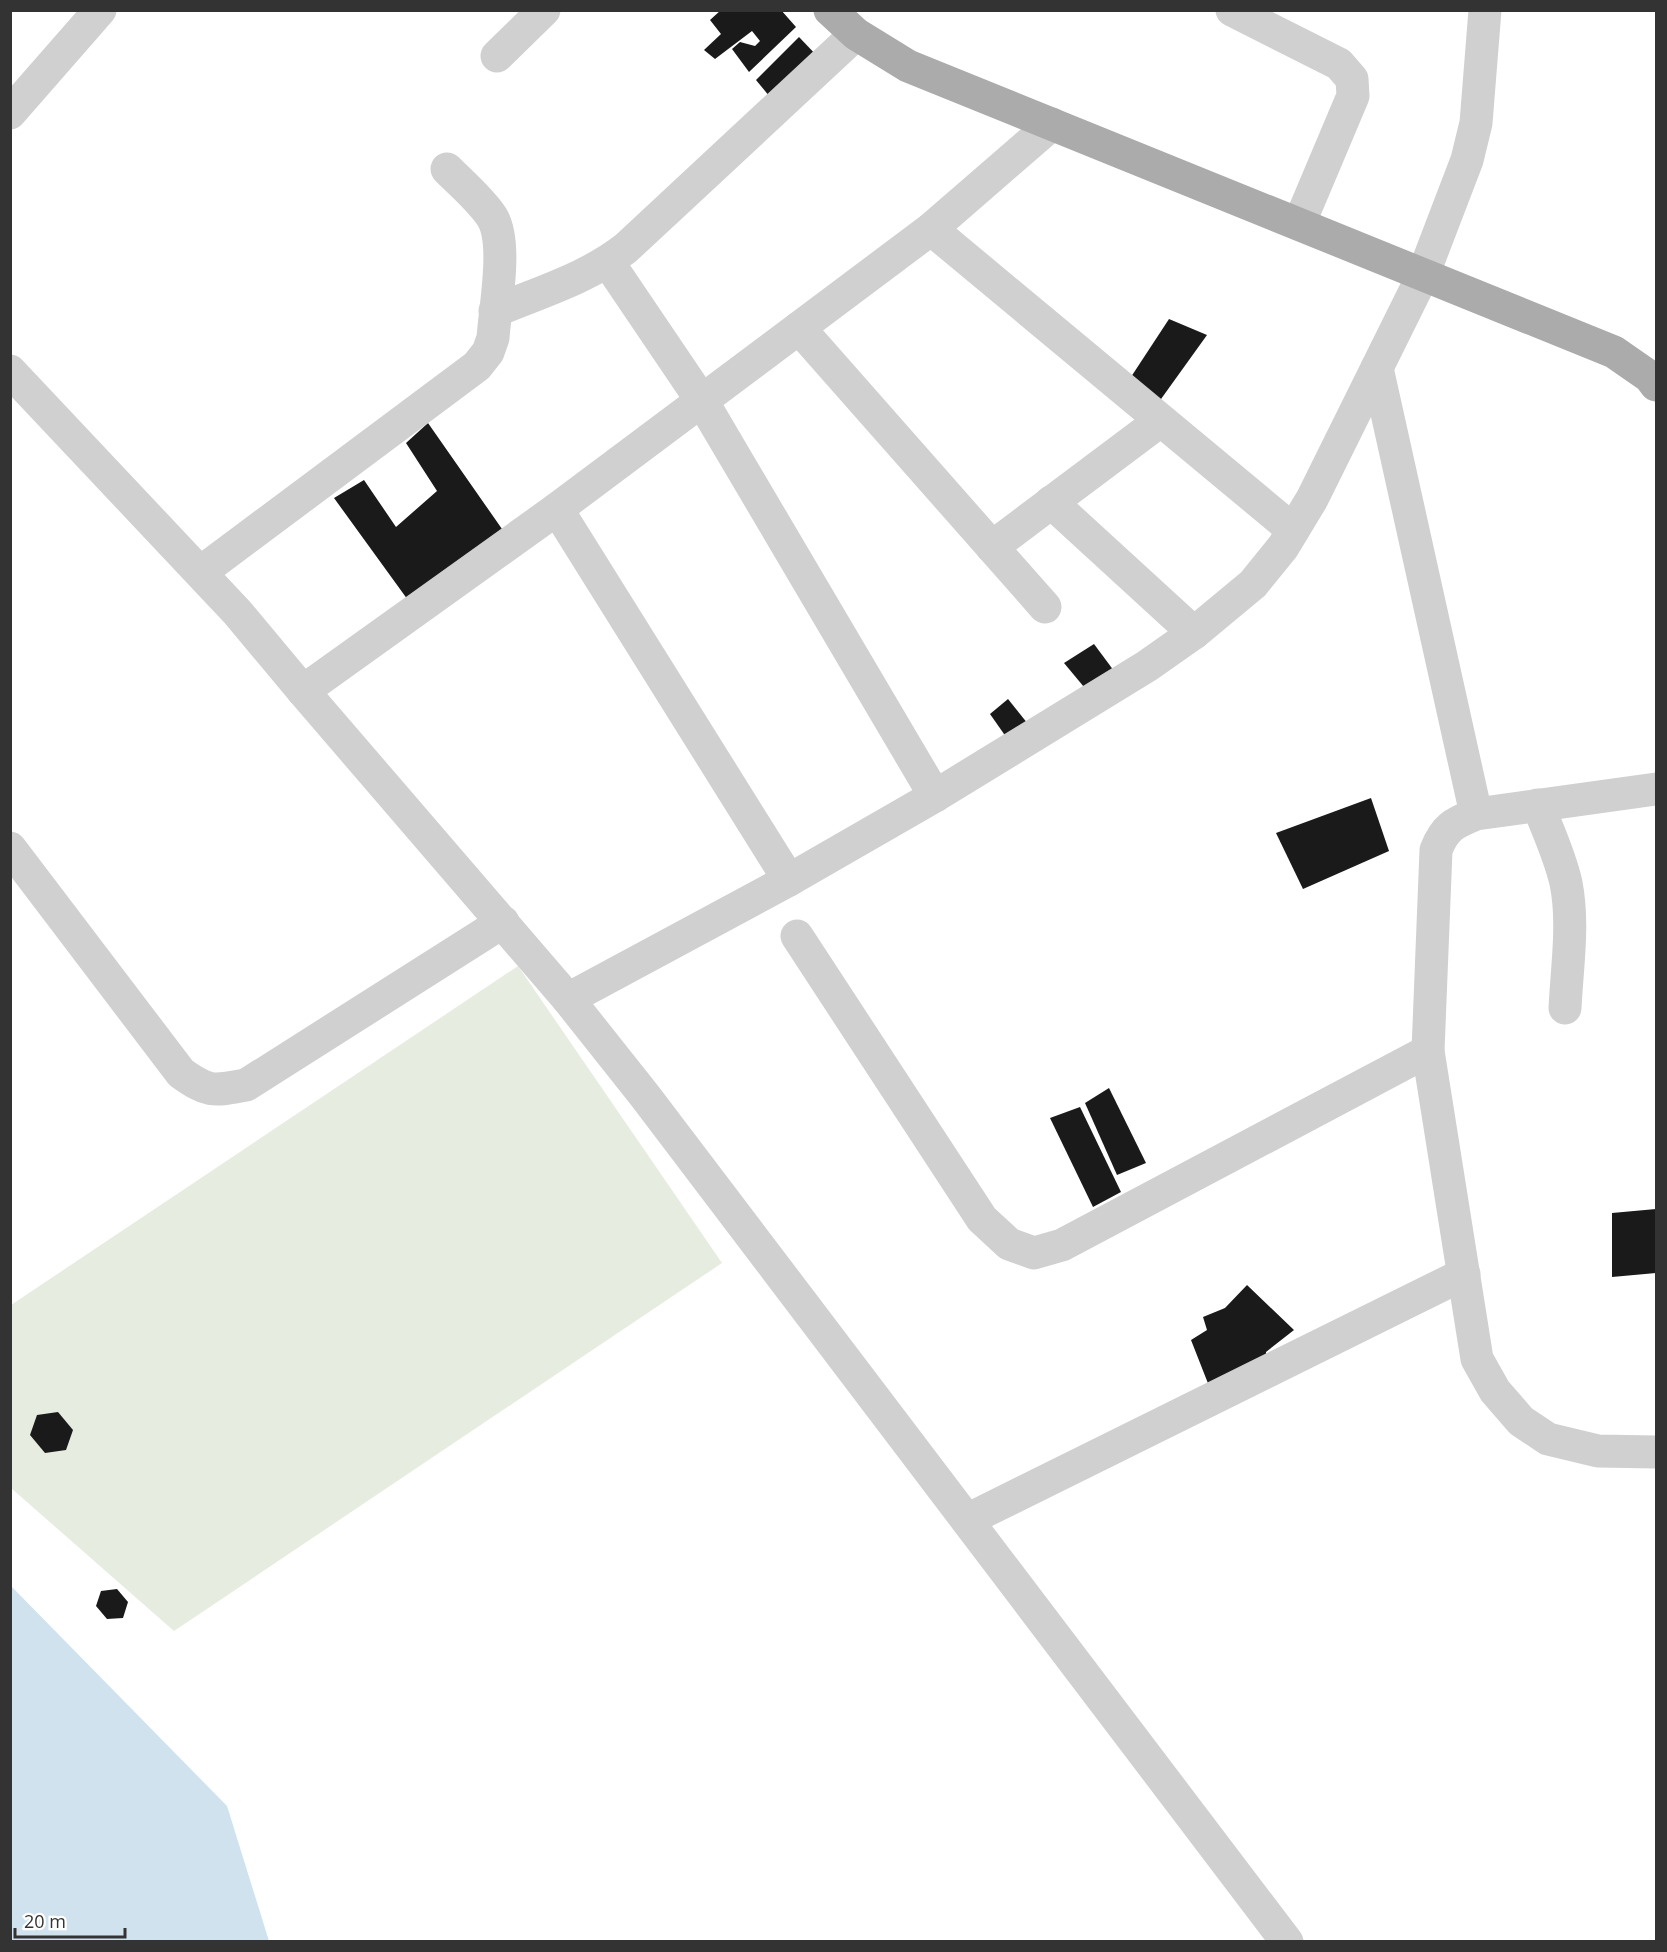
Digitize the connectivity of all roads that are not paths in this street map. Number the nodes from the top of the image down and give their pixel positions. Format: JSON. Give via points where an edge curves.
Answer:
{"nodes":[{"id":1,"x":100,"y":10,"type":"edge"},
{"id":2,"x":544,"y":10,"type":"edge"},
{"id":3,"x":830,"y":10,"type":"edge"},
{"id":4,"x":1232,"y":10,"type":"edge"},
{"id":5,"x":1485,"y":10,"type":"edge"},
{"id":6,"x":856,"y":34,"type":"junction"},
{"id":7,"x":497,"y":56,"type":"dead end"},
{"id":8,"x":10,"y":113,"type":"edge"},
{"id":9,"x":1052,"y":124,"type":"junction"},
{"id":10,"x":447,"y":169,"type":"dead end"},
{"id":11,"x":1299,"y":224,"type":"junction"},
{"id":12,"x":931,"y":229,"type":"junction"},
{"id":13,"x":608,"y":262,"type":"junction"},
{"id":14,"x":1423,"y":275,"type":"junction"},
{"id":15,"x":495,"y":311,"type":"junction"},
{"id":16,"x":799,"y":328,"type":"junction"},
{"id":17,"x":1377,"y":368,"type":"junction"},
{"id":18,"x":10,"y":371,"type":"edge"},
{"id":19,"x":1656,"y":385,"type":"edge"},
{"id":20,"x":702,"y":401,"type":"junction"},
{"id":21,"x":1160,"y":421,"type":"junction"},
{"id":22,"x":1051,"y":502,"type":"junction"},
{"id":23,"x":556,"y":509,"type":"junction"},
{"id":24,"x":1293,"y":530,"type":"junction"},
{"id":25,"x":992,"y":547,"type":"junction"},
{"id":26,"x":201,"y":572,"type":"junction"},
{"id":27,"x":1045,"y":607,"type":"dead end"},
{"id":28,"x":1194,"y":633,"type":"junction"},
{"id":29,"x":303,"y":691,"type":"junction"},
{"id":30,"x":1656,"y":789,"type":"edge"},
{"id":31,"x":935,"y":796,"type":"junction"},
{"id":32,"x":1538,"y":805,"type":"junction"},
{"id":33,"x":1476,"y":814,"type":"junction"},
{"id":34,"x":10,"y":848,"type":"edge"},
{"id":35,"x":789,"y":880,"type":"junction"},
{"id":36,"x":502,"y":922,"type":"junction"},
{"id":37,"x":797,"y":936,"type":"dead end"},
{"id":38,"x":568,"y":999,"type":"junction"},
{"id":39,"x":1565,"y":1008,"type":"dead end"},
{"id":40,"x":1428,"y":1051,"type":"junction"},
{"id":41,"x":1464,"y":1274,"type":"junction"},
{"id":42,"x":1656,"y":1452,"type":"edge"},
{"id":43,"x":968,"y":1520,"type":"junction"},
{"id":44,"x":1287,"y":1941,"type":"edge"}],
"edges":[{"from":1,"to":8,"type":"street"},
{"from":2,"to":7,"type":"street"},
{"from":3,"to":6,"type":"main road"},
{"from":4,"to":11,"type":"street","via":[[1339,64],[1352,79],[1353,96]]},
{"from":5,"to":14,"type":"street","via":[[1476,123],[1467,160]]},
{"from":6,"to":9,"type":"main road","via":[[908,66]]},
{"from":6,"to":13,"type":"street"},
{"from":9,"to":11,"type":"main road"},
{"from":9,"to":12,"type":"street"},
{"from":10,"to":15,"type":"street","via":[[498,228],[501,248]]},
{"from":11,"to":14,"type":"main road"},
{"from":12,"to":16,"type":"street"},
{"from":12,"to":21,"type":"street"},
{"from":13,"to":15,"type":"street"},
{"from":13,"to":20,"type":"street"},
{"from":14,"to":17,"type":"street"},
{"from":14,"to":19,"type":"main road","via":[[1614,352]]},
{"from":15,"to":26,"type":"street","via":[[489,352],[477,366]]},
{"from":16,"to":20,"type":"street"},
{"from":16,"to":25,"type":"street"},
{"from":17,"to":24,"type":"street"},
{"from":17,"to":33,"type":"street"},
{"from":18,"to":26,"type":"street"},
{"from":20,"to":23,"type":"street"},
{"from":20,"to":31,"type":"street"},
{"from":21,"to":22,"type":"street"},
{"from":21,"to":24,"type":"street"},
{"from":22,"to":25,"type":"street"},
{"from":22,"to":28,"type":"street"},
{"from":23,"to":29,"type":"street"},
{"from":23,"to":35,"type":"street"},
{"from":24,"to":28,"type":"street","via":[[1253,584]]},
{"from":25,"to":27,"type":"street"},
{"from":26,"to":29,"type":"street"},
{"from":28,"to":31,"type":"street"},
{"from":29,"to":36,"type":"street"},
{"from":30,"to":32,"type":"street"},
{"from":31,"to":35,"type":"street"},
{"from":32,"to":33,"type":"street"},
{"from":32,"to":39,"type":"street","via":[[1566,884],[1569,911]]},
{"from":33,"to":40,"type":"street","via":[[1455,822],[1442,834],[1436,850]]},
{"from":34,"to":36,"type":"street","via":[[181,1073],[201,1087],[219,1090],[246,1085]]},
{"from":35,"to":38,"type":"street"},
{"from":36,"to":38,"type":"street"},
{"from":37,"to":40,"type":"street","via":[[982,1219],[1009,1244],[1034,1253],[1062,1245]]},
{"from":38,"to":43,"type":"street"},
{"from":40,"to":41,"type":"street"},
{"from":41,"to":42,"type":"street","via":[[1477,1359],[1495,1391],[1521,1421],[1548,1439],[1598,1451]]},
{"from":41,"to":43,"type":"street"},
{"from":43,"to":44,"type":"street"}]}
